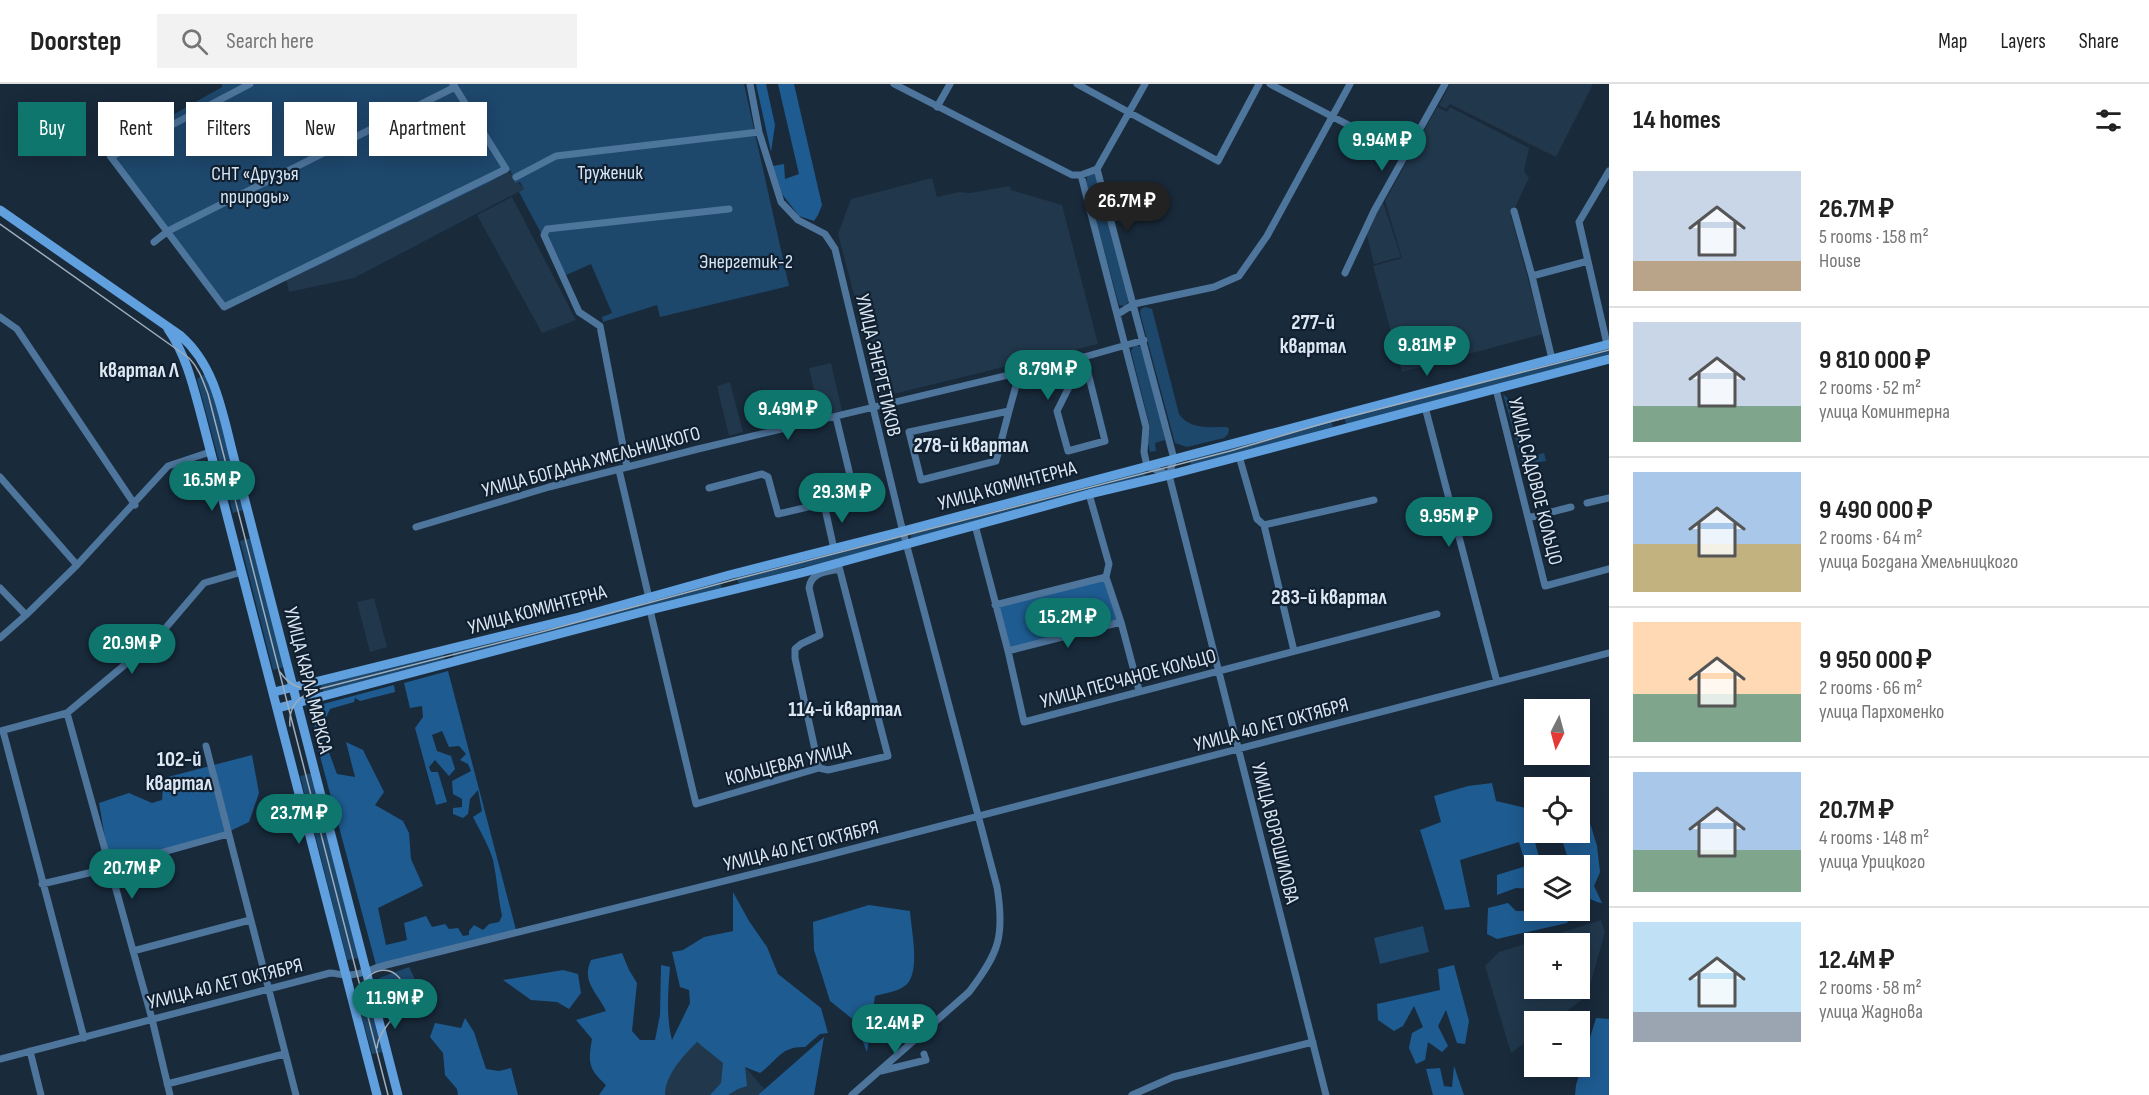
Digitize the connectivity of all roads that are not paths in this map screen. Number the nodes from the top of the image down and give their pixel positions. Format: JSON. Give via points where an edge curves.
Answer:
{"nodes":[{"id":1,"x":250,"y":84,"type":"edge"},
{"id":2,"x":750,"y":84,"type":"edge"},
{"id":3,"x":894,"y":84,"type":"edge"},
{"id":4,"x":950,"y":84,"type":"edge"},
{"id":5,"x":1077,"y":84,"type":"edge"},
{"id":6,"x":1145,"y":84,"type":"edge"},
{"id":7,"x":1259,"y":84,"type":"edge"},
{"id":8,"x":1270,"y":84,"type":"edge"},
{"id":9,"x":1350,"y":84,"type":"edge"},
{"id":10,"x":1445,"y":84,"type":"edge"},
{"id":11,"x":454,"y":86,"type":"edge"},
{"id":12,"x":937,"y":107,"type":"junction"},
{"id":13,"x":1129,"y":114,"type":"junction"},
{"id":14,"x":1333,"y":116,"type":"junction"},
{"id":15,"x":759,"y":132,"type":"junction"},
{"id":16,"x":1406,"y":155,"type":"junction"},
{"id":17,"x":1097,"y":169,"type":"junction"},
{"id":18,"x":1609,"y":171,"type":"edge"},
{"id":19,"x":1081,"y":175,"type":"junction"},
{"id":20,"x":516,"y":177,"type":"dead end"},
{"id":21,"x":729,"y":209,"type":"dead end"},
{"id":22,"x":0,"y":210,"type":"edge"},
{"id":23,"x":1514,"y":211,"type":"dead end"},
{"id":24,"x":168,"y":231,"type":"junction"},
{"id":25,"x":154,"y":242,"type":"dead end"},
{"id":26,"x":1588,"y":261,"type":"junction"},
{"id":27,"x":1345,"y":273,"type":"dead end"},
{"id":28,"x":1532,"y":276,"type":"junction"},
{"id":29,"x":1134,"y":304,"type":"junction"},
{"id":30,"x":1118,"y":314,"type":"junction"},
{"id":31,"x":0,"y":317,"type":"edge"},
{"id":32,"x":165,"y":325,"type":"junction"},
{"id":33,"x":1144,"y":340,"type":"junction"},
{"id":34,"x":1608,"y":344,"type":"edge"},
{"id":35,"x":1125,"y":345,"type":"junction"},
{"id":36,"x":1084,"y":357,"type":"junction"},
{"id":37,"x":1552,"y":359,"type":"junction"},
{"id":38,"x":1609,"y":359,"type":"edge"},
{"id":39,"x":1016,"y":373,"type":"junction"},
{"id":40,"x":212,"y":379,"type":"junction"},
{"id":41,"x":1496,"y":389,"type":"junction"},
{"id":42,"x":195,"y":394,"type":"junction"},
{"id":43,"x":1425,"y":407,"type":"junction"},
{"id":44,"x":872,"y":408,"type":"junction"},
{"id":45,"x":1009,"y":411,"type":"junction"},
{"id":46,"x":1336,"y":415,"type":"junction"},
{"id":47,"x":836,"y":417,"type":"junction"},
{"id":48,"x":1339,"y":429,"type":"junction"},
{"id":49,"x":210,"y":452,"type":"junction"},
{"id":50,"x":1239,"y":456,"type":"junction"},
{"id":51,"x":1174,"y":459,"type":"junction"},
{"id":52,"x":1147,"y":466,"type":"junction"},
{"id":53,"x":627,"y":467,"type":"junction"},
{"id":54,"x":619,"y":470,"type":"junction"},
{"id":55,"x":1169,"y":475,"type":"junction"},
{"id":56,"x":0,"y":477,"type":"edge"},
{"id":57,"x":709,"y":488,"type":"dead end"},
{"id":58,"x":1089,"y":494,"type":"junction"},
{"id":59,"x":1609,"y":498,"type":"edge"},
{"id":60,"x":1374,"y":500,"type":"dead end"},
{"id":61,"x":1587,"y":503,"type":"dead end"},
{"id":62,"x":824,"y":504,"type":"junction"},
{"id":63,"x":135,"y":505,"type":"junction"},
{"id":64,"x":1570,"y":507,"type":"dead end"},
{"id":65,"x":1528,"y":518,"type":"junction"},
{"id":66,"x":975,"y":525,"type":"junction"},
{"id":67,"x":1264,"y":525,"type":"junction"},
{"id":68,"x":416,"y":527,"type":"dead end"},
{"id":69,"x":903,"y":531,"type":"junction"},
{"id":70,"x":907,"y":544,"type":"junction"},
{"id":71,"x":834,"y":549,"type":"junction"},
{"id":72,"x":77,"y":565,"type":"junction"},
{"id":73,"x":839,"y":566,"type":"junction"},
{"id":74,"x":1609,"y":569,"type":"edge"},
{"id":75,"x":242,"y":572,"type":"junction"},
{"id":76,"x":1106,"y":577,"type":"junction"},
{"id":77,"x":0,"y":588,"type":"edge"},
{"id":78,"x":649,"y":598,"type":"junction"},
{"id":79,"x":996,"y":605,"type":"junction"},
{"id":80,"x":650,"y":610,"type":"junction"},
{"id":81,"x":1437,"y":614,"type":"dead end"},
{"id":82,"x":26,"y":615,"type":"junction"},
{"id":83,"x":1121,"y":622,"type":"junction"},
{"id":84,"x":0,"y":638,"type":"edge"},
{"id":85,"x":1008,"y":651,"type":"junction"},
{"id":86,"x":1294,"y":651,"type":"junction"},
{"id":87,"x":1609,"y":653,"type":"edge"},
{"id":88,"x":1219,"y":672,"type":"junction"},
{"id":89,"x":1497,"y":682,"type":"junction"},
{"id":90,"x":293,"y":687,"type":"junction"},
{"id":91,"x":1139,"y":690,"type":"junction"},
{"id":92,"x":274,"y":692,"type":"junction"},
{"id":93,"x":297,"y":704,"type":"junction"},
{"id":94,"x":278,"y":708,"type":"junction"},
{"id":95,"x":67,"y":713,"type":"junction"},
{"id":96,"x":2,"y":731,"type":"edge"},
{"id":97,"x":206,"y":746,"type":"dead end"},
{"id":98,"x":1238,"y":750,"type":"junction"},
{"id":99,"x":819,"y":768,"type":"junction"},
{"id":100,"x":977,"y":816,"type":"junction"},
{"id":101,"x":228,"y":834,"type":"junction"},
{"id":102,"x":142,"y":858,"type":"dead end"},
{"id":103,"x":110,"y":868,"type":"junction"},
{"id":104,"x":42,"y":884,"type":"junction"},
{"id":105,"x":250,"y":920,"type":"junction"},
{"id":106,"x":133,"y":951,"type":"junction"},
{"id":107,"x":367,"y":971,"type":"junction"},
{"id":108,"x":347,"y":976,"type":"junction"},
{"id":109,"x":268,"y":990,"type":"junction"},
{"id":110,"x":152,"y":1019,"type":"junction"},
{"id":111,"x":84,"y":1038,"type":"junction"},
{"id":112,"x":1313,"y":1042,"type":"junction"},
{"id":113,"x":30,"y":1052,"type":"junction"},
{"id":114,"x":285,"y":1054,"type":"junction"},
{"id":115,"x":924,"y":1054,"type":"dead end"},
{"id":116,"x":0,"y":1059,"type":"edge"},
{"id":117,"x":880,"y":1072,"type":"junction"},
{"id":118,"x":167,"y":1084,"type":"junction"},
{"id":119,"x":41,"y":1095,"type":"edge"},
{"id":120,"x":170,"y":1095,"type":"edge"},
{"id":121,"x":296,"y":1095,"type":"edge"},
{"id":122,"x":377,"y":1095,"type":"edge"},
{"id":123,"x":398,"y":1095,"type":"edge"},
{"id":124,"x":852,"y":1095,"type":"edge"},
{"id":125,"x":1132,"y":1095,"type":"edge"},
{"id":126,"x":1326,"y":1095,"type":"edge"}],
"edges":[{"from":1,"to":24,"type":"street","via":[[111,157]]},
{"from":2,"to":15,"type":"street","name":"УЛИЦА ЭНЕРГЕТИКОВ"},
{"from":3,"to":12,"type":"street"},
{"from":4,"to":12,"type":"street"},
{"from":5,"to":13,"type":"street"},
{"from":6,"to":13,"type":"street"},
{"from":7,"to":13,"type":"street","via":[[1218,161]]},
{"from":8,"to":14,"type":"street"},
{"from":9,"to":14,"type":"street"},
{"from":10,"to":16,"type":"street"},
{"from":11,"to":24,"type":"street"},
{"from":11,"to":24,"type":"street","via":[[506,170],[224,307]]},
{"from":12,"to":19,"type":"street","via":[[1072,175]]},
{"from":13,"to":17,"type":"street"},
{"from":14,"to":16,"type":"street"},
{"from":14,"to":29,"type":"street","via":[[1267,236],[1239,276],[1214,287]]},
{"from":15,"to":20,"type":"street","via":[[556,156]]},
{"from":15,"to":44,"type":"street","name":"УЛИЦА ЭНЕРГЕТИКОВ","via":[[781,202],[798,220],[825,234],[834,249]]},
{"from":16,"to":27,"type":"street"},
{"from":17,"to":19,"type":"street"},
{"from":17,"to":29,"type":"street"},
{"from":18,"to":26,"type":"street","via":[[1579,222]]},
{"from":19,"to":30,"type":"street"},
{"from":21,"to":53,"type":"street","via":[[547,230],[544,235],[579,312],[600,326]]},
{"from":22,"to":32,"type":"street","name":"УЛИЦА КАРЛА МАРКСА"},
{"from":23,"to":28,"type":"street"},
{"from":24,"to":25,"type":"street"},
{"from":26,"to":28,"type":"street"},
{"from":26,"to":34,"type":"street"},
{"from":28,"to":37,"type":"street"},
{"from":29,"to":30,"type":"street"},
{"from":29,"to":33,"type":"street"},
{"from":30,"to":35,"type":"street"},
{"from":31,"to":63,"type":"street","via":[[17,329]]},
{"from":32,"to":40,"type":"street","name":"УЛИЦА КАРЛА МАРКСА","via":[[192,347]]},
{"from":32,"to":42,"type":"street","name":"УЛИЦА КАРЛА МАРКСА","via":[[181,351]]},
{"from":33,"to":35,"type":"street","name":"УЛИЦА БОГДАНА ХМЕЛЬНИЦКОГО"},
{"from":33,"to":51,"type":"street"},
{"from":34,"to":37,"type":"street","name":"УЛИЦА КОМИНТЕРНА"},
{"from":35,"to":36,"type":"street","name":"УЛИЦА БОГДАНА ХМЕЛЬНИЦКОГО"},
{"from":35,"to":52,"type":"street","via":[[1146,427]]},
{"from":36,"to":36,"type":"street","via":[[1057,411],[1068,451],[1105,441]]},
{"from":36,"to":39,"type":"street","name":"УЛИЦА БОГДАНА ХМЕЛЬНИЦКОГО"},
{"from":37,"to":46,"type":"street","name":"УЛИЦА КОМИНТЕРНА"},
{"from":38,"to":41,"type":"street","name":"УЛИЦА КОМИНТЕРНА"},
{"from":39,"to":44,"type":"street","name":"УЛИЦА БОГДАНА ХМЕЛЬНИЦКОГО"},
{"from":39,"to":45,"type":"street"},
{"from":40,"to":42,"type":"street","via":[[205,373],[197,374]]},
{"from":40,"to":90,"type":"street","name":"УЛИЦА КАРЛА МАРКСА"},
{"from":41,"to":43,"type":"street","name":"УЛИЦА КОМИНТЕРНА"},
{"from":41,"to":65,"type":"street","name":"УЛИЦА САДОВОЕ КОЛЬЦО"},
{"from":42,"to":49,"type":"street","name":"УЛИЦА КАРЛА МАРКСА"},
{"from":43,"to":48,"type":"street","name":"УЛИЦА КОМИНТЕРНА"},
{"from":43,"to":89,"type":"street"},
{"from":44,"to":47,"type":"street","name":"УЛИЦА БОГДАНА ХМЕЛЬНИЦКОГО"},
{"from":44,"to":69,"type":"street","name":"УЛИЦА ЭНЕРГЕТИКОВ"},
{"from":45,"to":45,"type":"street","via":[[909,432],[921,480],[996,461]]},
{"from":46,"to":48,"type":"street"},
{"from":46,"to":51,"type":"street","name":"УЛИЦА КОМИНТЕРНА"},
{"from":47,"to":53,"type":"street","name":"УЛИЦА БОГДАНА ХМЕЛЬНИЦКОГО"},
{"from":47,"to":62,"type":"street","via":[[855,496]]},
{"from":48,"to":50,"type":"street","name":"УЛИЦА КОМИНТЕРНА"},
{"from":49,"to":63,"type":"street","via":[[168,466]]},
{"from":49,"to":75,"type":"street","name":"УЛИЦА КАРЛА МАРКСА"},
{"from":50,"to":55,"type":"street","name":"УЛИЦА КОМИНТЕРНА"},
{"from":50,"to":67,"type":"street","via":[[1257,519]]},
{"from":51,"to":52,"type":"street","name":"УЛИЦА КОМИНТЕРНА"},
{"from":51,"to":55,"type":"street"},
{"from":52,"to":55,"type":"street"},
{"from":52,"to":69,"type":"street","name":"УЛИЦА КОМИНТЕРНА"},
{"from":53,"to":54,"type":"street","name":"УЛИЦА БОГДАНА ХМЕЛЬНИЦКОГО"},
{"from":54,"to":68,"type":"street","name":"УЛИЦА БОГДАНА ХМЕЛЬНИЦКОГО"},
{"from":54,"to":78,"type":"street"},
{"from":55,"to":58,"type":"street","name":"УЛИЦА КОМИНТЕРНА"},
{"from":55,"to":88,"type":"street","name":"УЛИЦА ВОРОШИЛОВА"},
{"from":56,"to":72,"type":"street"},
{"from":57,"to":62,"type":"street","via":[[762,474],[768,477],[778,514]]},
{"from":58,"to":66,"type":"street","name":"УЛИЦА КОМИНТЕРНА"},
{"from":58,"to":76,"type":"street","via":[[1109,564]]},
{"from":59,"to":61,"type":"street"},
{"from":60,"to":67,"type":"street"},
{"from":62,"to":71,"type":"street"},
{"from":63,"to":72,"type":"street"},
{"from":64,"to":65,"type":"street"},
{"from":65,"to":74,"type":"street","name":"УЛИЦА САДОВОЕ КОЛЬЦО","via":[[1545,586]]},
{"from":66,"to":70,"type":"street","name":"УЛИЦА КОМИНТЕРНА"},
{"from":66,"to":79,"type":"street","name":"УЛИЦА ПЕСЧАНОЕ КОЛЬЦО"},
{"from":67,"to":86,"type":"street"},
{"from":69,"to":70,"type":"street","name":"УЛИЦА ЭНЕРГЕТИКОВ"},
{"from":69,"to":71,"type":"street","name":"УЛИЦА КОМИНТЕРНА"},
{"from":70,"to":73,"type":"street","name":"УЛИЦА КОМИНТЕРНА"},
{"from":70,"to":100,"type":"street","name":"УЛИЦА ЭНЕРГЕТИКОВ"},
{"from":71,"to":78,"type":"street","name":"УЛИЦА КОМИНТЕРНА"},
{"from":72,"to":82,"type":"street"},
{"from":73,"to":80,"type":"street","name":"УЛИЦА КОМИНТЕРНА"},
{"from":73,"to":99,"type":"street","via":[[814,575],[810,582],[820,635],[795,650]]},
{"from":73,"to":99,"type":"street","name":"КОЛЬЦЕВАЯ УЛИЦА","via":[[888,756],[828,770]]},
{"from":75,"to":92,"type":"street","name":"УЛИЦА КАРЛА МАРКСА"},
{"from":75,"to":95,"type":"street","via":[[204,583],[157,638]]},
{"from":76,"to":79,"type":"street"},
{"from":76,"to":83,"type":"street"},
{"from":77,"to":82,"type":"street"},
{"from":78,"to":90,"type":"street","name":"УЛИЦА КОМИНТЕРНА"},
{"from":79,"to":85,"type":"street","name":"УЛИЦА ПЕСЧАНОЕ КОЛЬЦО"},
{"from":80,"to":93,"type":"street","name":"УЛИЦА КОМИНТЕРНА"},
{"from":80,"to":99,"type":"street","name":"КОЛЬЦЕВАЯ УЛИЦА","via":[[696,804]]},
{"from":81,"to":86,"type":"street","name":"УЛИЦА ПЕСЧАНОЕ КОЛЬЦО"},
{"from":82,"to":84,"type":"street"},
{"from":83,"to":85,"type":"street"},
{"from":83,"to":91,"type":"street"},
{"from":85,"to":91,"type":"street","name":"УЛИЦА ПЕСЧАНОЕ КОЛЬЦО","via":[[1024,722]]},
{"from":86,"to":88,"type":"street","name":"УЛИЦА ПЕСЧАНОЕ КОЛЬЦО"},
{"from":87,"to":89,"type":"street","name":"УЛИЦА 40 ЛЕТ ОКТЯБРЯ"},
{"from":88,"to":91,"type":"street","name":"УЛИЦА ПЕСЧАНОЕ КОЛЬЦО"},
{"from":88,"to":98,"type":"street","name":"УЛИЦА ВОРОШИЛОВА"},
{"from":89,"to":98,"type":"street","name":"УЛИЦА 40 ЛЕТ ОКТЯБРЯ"},
{"from":90,"to":92,"type":"street","name":"УЛИЦА КОМИНТЕРНА"},
{"from":90,"to":93,"type":"street","name":"УЛИЦА КАРЛА МАРКСА"},
{"from":92,"to":94,"type":"street","name":"УЛИЦА КАРЛА МАРКСА"},
{"from":93,"to":94,"type":"street","name":"УЛИЦА КОМИНТЕРНА"},
{"from":93,"to":107,"type":"street","name":"УЛИЦА КАРЛА МАРКСА"},
{"from":94,"to":108,"type":"street","name":"УЛИЦА КАРЛА МАРКСА"},
{"from":95,"to":96,"type":"street"},
{"from":95,"to":103,"type":"street"},
{"from":96,"to":104,"type":"street"},
{"from":97,"to":101,"type":"street"},
{"from":98,"to":100,"type":"street","name":"УЛИЦА 40 ЛЕТ ОКТЯБРЯ"},
{"from":98,"to":112,"type":"street","name":"УЛИЦА ВОРОШИЛОВА"},
{"from":100,"to":107,"type":"street","name":"УЛИЦА 40 ЛЕТ ОКТЯБРЯ"},
{"from":100,"to":117,"type":"street","name":"УЛИЦА ЭНЕРГЕТИКОВ","via":[[1002,915],[998,946],[969,992]]},
{"from":101,"to":102,"type":"street"},
{"from":101,"to":105,"type":"street"},
{"from":103,"to":104,"type":"street"},
{"from":103,"to":106,"type":"street"},
{"from":104,"to":111,"type":"street"},
{"from":105,"to":106,"type":"street"},
{"from":105,"to":109,"type":"street"},
{"from":106,"to":110,"type":"street"},
{"from":107,"to":108,"type":"street","name":"УЛИЦА 40 ЛЕТ ОКТЯБРЯ"},
{"from":107,"to":123,"type":"street","name":"УЛИЦА КАРЛА МАРКСА"},
{"from":108,"to":109,"type":"street","name":"УЛИЦА 40 ЛЕТ ОКТЯБРЯ","via":[[330,974]]},
{"from":108,"to":122,"type":"street","name":"УЛИЦА КАРЛА МАРКСА"},
{"from":109,"to":110,"type":"street","name":"УЛИЦА 40 ЛЕТ ОКТЯБРЯ"},
{"from":109,"to":114,"type":"street"},
{"from":110,"to":111,"type":"street","name":"УЛИЦА 40 ЛЕТ ОКТЯБРЯ"},
{"from":110,"to":118,"type":"street"},
{"from":111,"to":113,"type":"street","name":"УЛИЦА 40 ЛЕТ ОКТЯБРЯ"},
{"from":112,"to":125,"type":"street","via":[[1173,1077]]},
{"from":112,"to":126,"type":"street","name":"УЛИЦА ВОРОШИЛОВА"},
{"from":113,"to":116,"type":"street","name":"УЛИЦА 40 ЛЕТ ОКТЯБРЯ"},
{"from":113,"to":119,"type":"street"},
{"from":114,"to":118,"type":"street"},
{"from":114,"to":121,"type":"street"},
{"from":115,"to":117,"type":"street","via":[[926,1059]]},
{"from":117,"to":124,"type":"street","name":"УЛИЦА ЭНЕРГЕТИКОВ"},
{"from":118,"to":120,"type":"street"}]}
